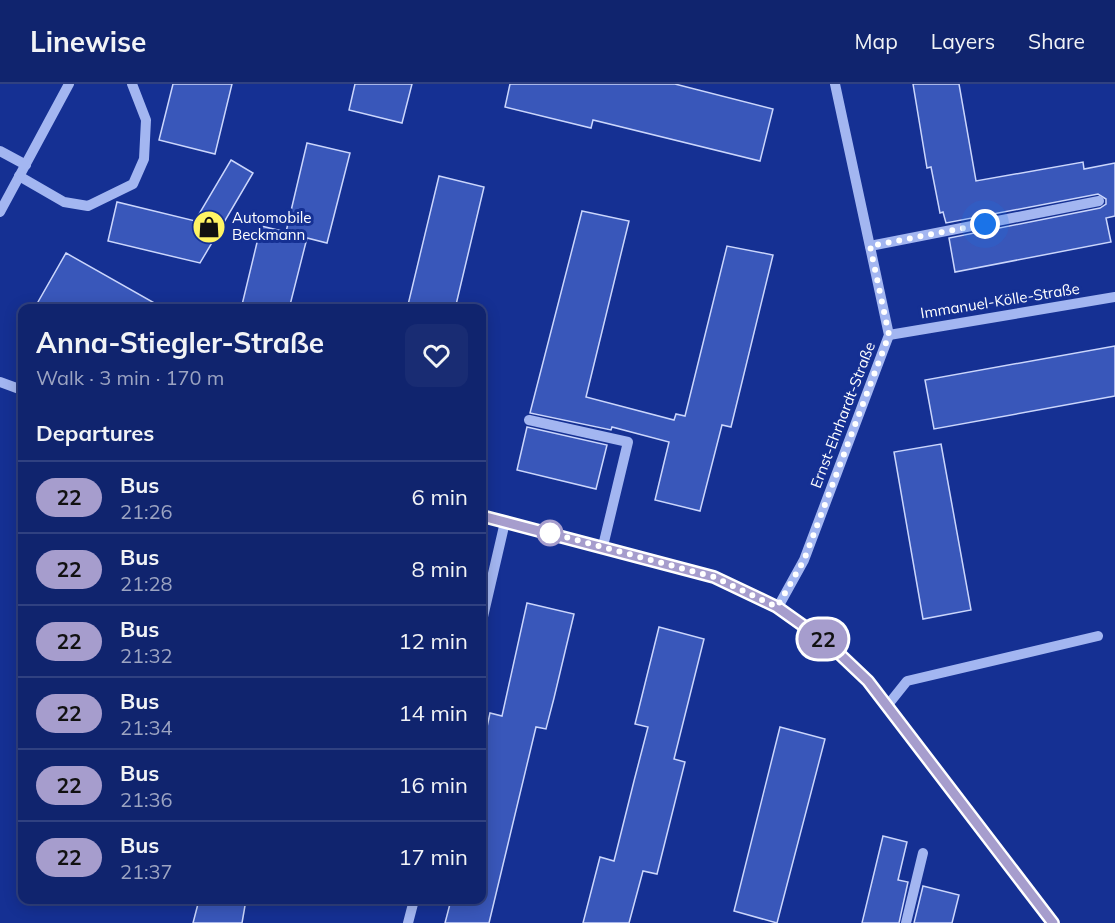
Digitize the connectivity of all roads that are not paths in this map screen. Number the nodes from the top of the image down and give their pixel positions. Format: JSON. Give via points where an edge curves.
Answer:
{"nodes":[{"id":1,"x":69,"y":84,"type":"edge"},
{"id":2,"x":132,"y":84,"type":"edge"},
{"id":3,"x":836,"y":84,"type":"edge"},
{"id":4,"x":0,"y":151,"type":"edge"},
{"id":5,"x":26,"y":165,"type":"junction"},
{"id":6,"x":19,"y":176,"type":"junction"},
{"id":7,"x":1099,"y":201,"type":"dead end"},
{"id":8,"x":0,"y":212,"type":"edge"},
{"id":9,"x":870,"y":246,"type":"junction"},
{"id":10,"x":1115,"y":297,"type":"edge"},
{"id":11,"x":889,"y":335,"type":"junction"},
{"id":12,"x":0,"y":382,"type":"edge"},
{"id":13,"x":18,"y":389,"type":"edge"},
{"id":14,"x":529,"y":420,"type":"dead end"},
{"id":15,"x":486,"y":517,"type":"edge"},
{"id":16,"x":505,"y":522,"type":"junction"},
{"id":17,"x":603,"y":546,"type":"junction"},
{"id":18,"x":486,"y":604,"type":"edge"},
{"id":19,"x":777,"y":607,"type":"junction"},
{"id":20,"x":1098,"y":636,"type":"dead end"},
{"id":21,"x":887,"y":706,"type":"junction"},
{"id":22,"x":923,"y":853,"type":"dead end"},
{"id":23,"x":413,"y":904,"type":"edge"},
{"id":24,"x":408,"y":923,"type":"edge"},
{"id":25,"x":906,"y":923,"type":"edge"},
{"id":26,"x":1053,"y":923,"type":"edge"}],
"edges":[{"from":1,"to":5,"type":"street"},
{"from":2,"to":6,"type":"street","via":[[146,120],[144,159],[133,184],[88,206],[64,202]]},
{"from":3,"to":9,"type":"street","name":"Ernst-Ehrhardt-Straße"},
{"from":4,"to":5,"type":"street"},
{"from":5,"to":6,"type":"street"},
{"from":6,"to":8,"type":"street"},
{"from":7,"to":9,"type":"street"},
{"from":9,"to":11,"type":"street","name":"Ernst-Ehrhardt-Straße"},
{"from":10,"to":11,"type":"street","name":"Immanuel-Kölle-Straße"},
{"from":11,"to":19,"type":"street","name":"Ernst-Ehrhardt-Straße","via":[[804,560]]},
{"from":12,"to":13,"type":"street"},
{"from":14,"to":17,"type":"street","via":[[628,442]]},
{"from":15,"to":16,"type":"street"},
{"from":16,"to":17,"type":"street"},
{"from":16,"to":18,"type":"street"},
{"from":17,"to":19,"type":"street","via":[[714,577]]},
{"from":19,"to":21,"type":"street","via":[[829,644],[868,681]]},
{"from":20,"to":21,"type":"street","via":[[907,681]]},
{"from":21,"to":26,"type":"street"},
{"from":22,"to":25,"type":"street"},
{"from":23,"to":24,"type":"street"}]}
